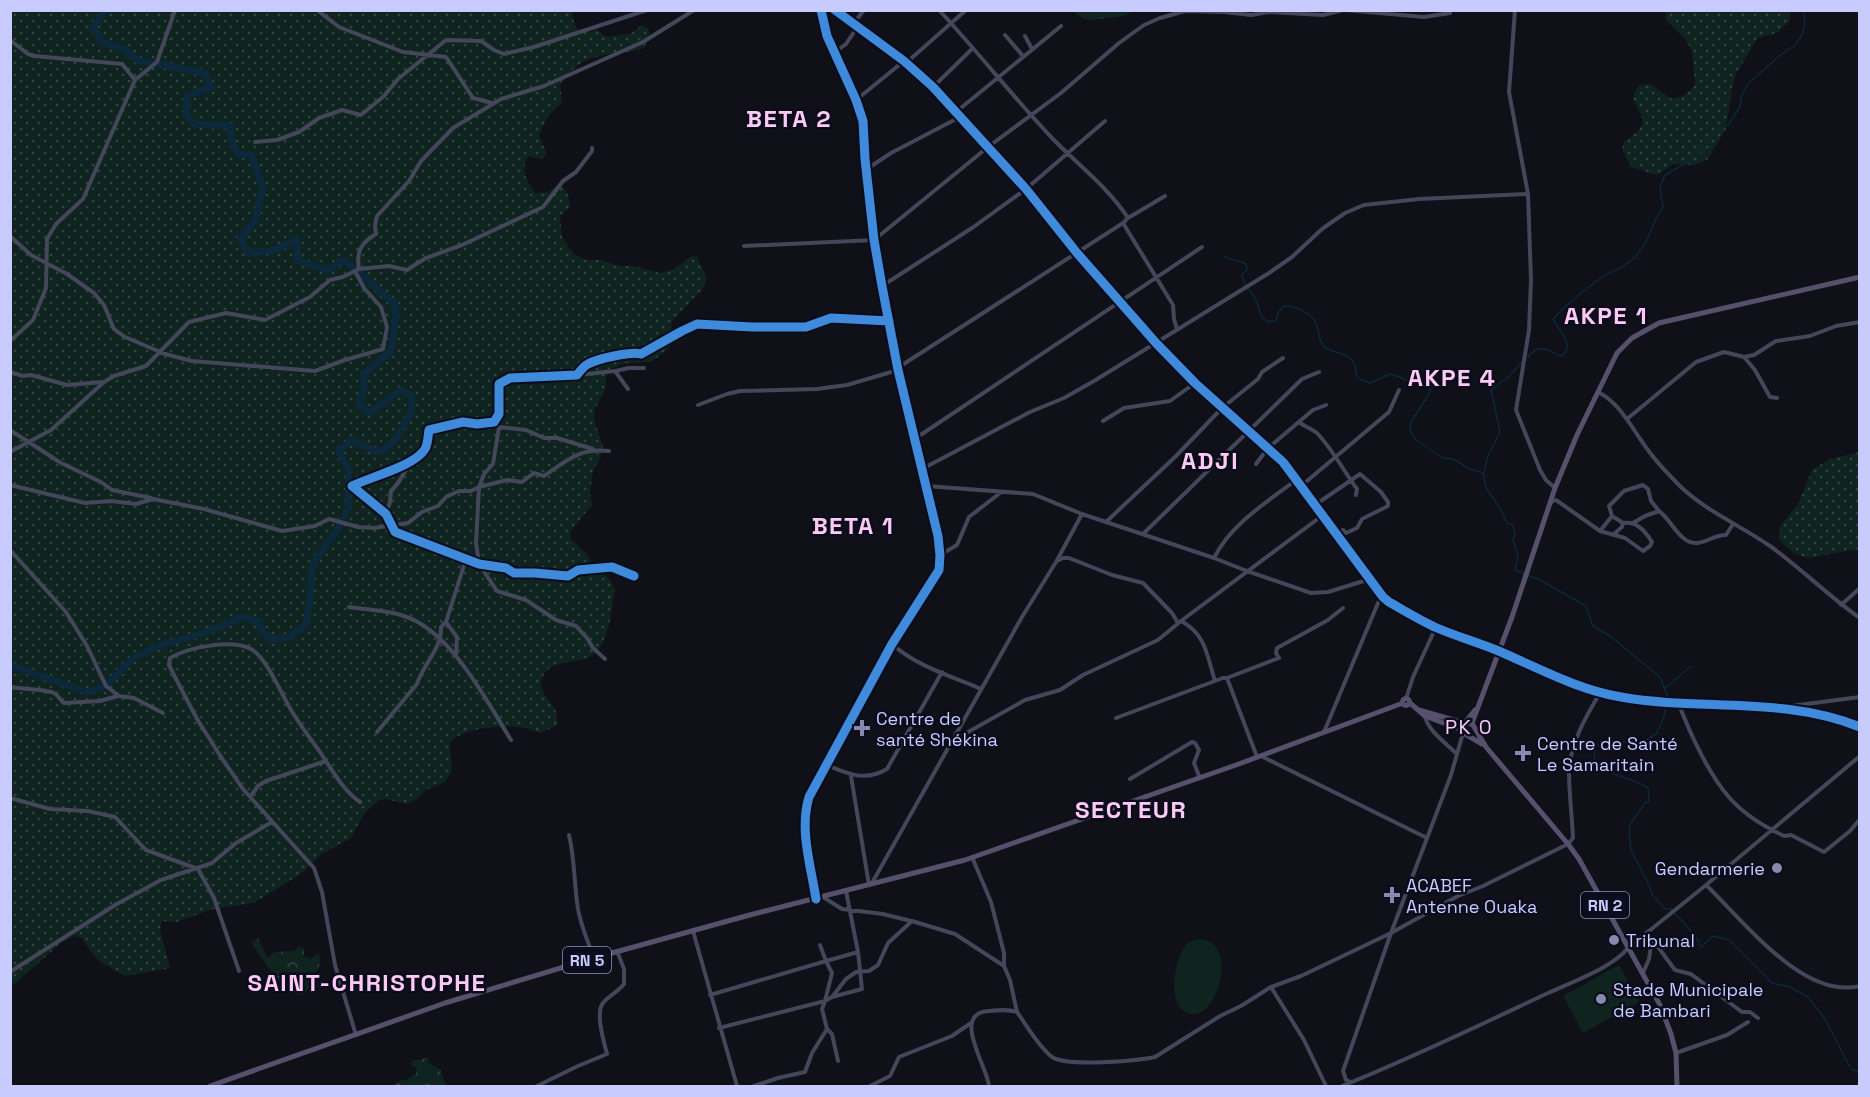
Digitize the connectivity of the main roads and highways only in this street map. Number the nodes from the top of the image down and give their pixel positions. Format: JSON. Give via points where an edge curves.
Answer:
{"nodes":[{"id":1,"x":1860,"y":277,"type":"edge"},
{"id":2,"x":1467,"y":729,"type":"junction"},
{"id":3,"x":1486,"y":747,"type":"junction"},
{"id":4,"x":210,"y":1086,"type":"edge"},
{"id":5,"x":1677,"y":1086,"type":"edge"}],
"edges":[{"from":1,"to":2,"type":"main road","via":[[1659,323],[1632,338],[1617,353],[1555,488]]},
{"from":2,"to":3,"type":"main road","number":"RN 2"},
{"from":2,"to":3,"type":"main road","number":"RN 2"},
{"from":2,"to":4,"type":"main road","number":"RN 5","via":[[1426,714],[1406,701],[972,857],[617,951],[445,1004]]},
{"from":3,"to":5,"type":"main road","number":"RN 2","via":[[1568,844],[1614,920],[1660,1005],[1676,1053]]}]}
